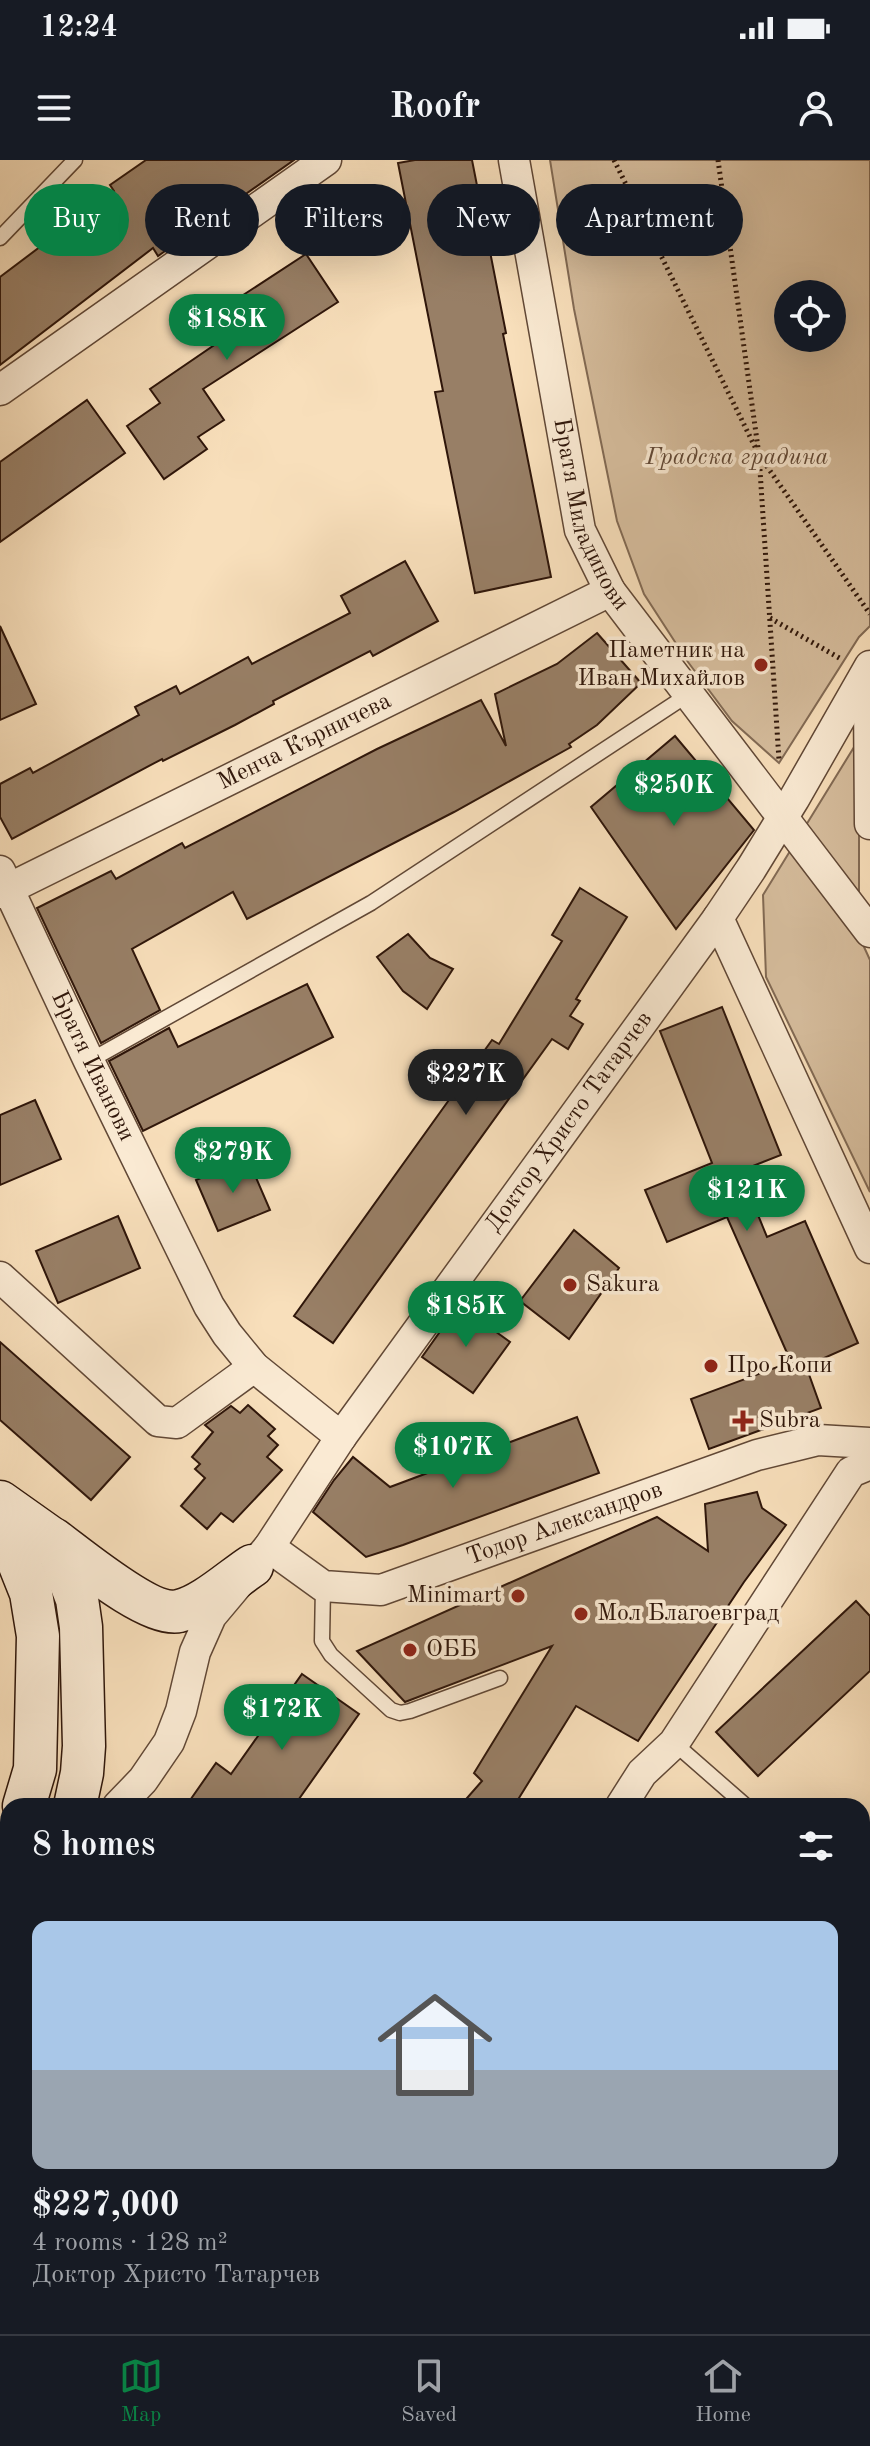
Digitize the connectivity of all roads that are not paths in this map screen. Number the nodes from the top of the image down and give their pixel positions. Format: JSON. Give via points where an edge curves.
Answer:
{"nodes":[{"id":1,"x":75,"y":160,"type":"edge"},
{"id":2,"x":326,"y":160,"type":"edge"},
{"id":3,"x":514,"y":160,"type":"edge"},
{"id":4,"x":0,"y":238,"type":"edge"},
{"id":5,"x":0,"y":390,"type":"edge"},
{"id":6,"x":610,"y":591,"type":"junction"},
{"id":7,"x":870,"y":666,"type":"edge"},
{"id":8,"x":689,"y":694,"type":"junction"},
{"id":9,"x":869,"y":697,"type":"edge"},
{"id":10,"x":783,"y":817,"type":"junction"},
{"id":11,"x":870,"y":824,"type":"edge"},
{"id":12,"x":3,"y":884,"type":"edge"},
{"id":13,"x":718,"y":918,"type":"junction"},
{"id":14,"x":870,"y":932,"type":"edge"},
{"id":15,"x":89,"y":1061,"type":"junction"},
{"id":16,"x":870,"y":1248,"type":"edge"},
{"id":17,"x":0,"y":1277,"type":"edge"},
{"id":18,"x":254,"y":1367,"type":"junction"},
{"id":19,"x":341,"y":1437,"type":"junction"},
{"id":20,"x":870,"y":1443,"type":"edge"},
{"id":21,"x":870,"y":1464,"type":"edge"},
{"id":22,"x":0,"y":1502,"type":"edge"},
{"id":23,"x":0,"y":1521,"type":"edge"},
{"id":24,"x":48,"y":1536,"type":"junction"},
{"id":25,"x":261,"y":1556,"type":"junction"},
{"id":26,"x":323,"y":1586,"type":"junction"},
{"id":27,"x":500,"y":1678,"type":"dead end"},
{"id":28,"x":674,"y":1743,"type":"junction"},
{"id":29,"x":26,"y":1798,"type":"edge"},
{"id":30,"x":77,"y":1798,"type":"edge"},
{"id":31,"x":126,"y":1798,"type":"edge"},
{"id":32,"x":626,"y":1798,"type":"edge"},
{"id":33,"x":737,"y":1798,"type":"edge"}],
"edges":[{"from":1,"to":4,"type":"lane"},
{"from":2,"to":5,"type":"street"},
{"from":3,"to":6,"type":"street","name":"Братя Миладинови","via":[[580,530]]},
{"from":6,"to":8,"type":"street","name":"Братя Миладинови"},
{"from":6,"to":12,"type":"street","name":"Менча Кърничева"},
{"from":7,"to":10,"type":"street","name":"Доктор Христо Татарчев"},
{"from":8,"to":10,"type":"street","name":"Братя Миладинови"},
{"from":8,"to":15,"type":"lane","via":[[371,903]]},
{"from":9,"to":11,"type":"street"},
{"from":10,"to":13,"type":"street","name":"Доктор Христо Татарчев"},
{"from":10,"to":14,"type":"street","name":"Братя Миладинови"},
{"from":12,"to":15,"type":"street","name":"Братя Иванови"},
{"from":13,"to":16,"type":"street"},
{"from":13,"to":19,"type":"street","name":"Доктор Христо Татарчев"},
{"from":15,"to":18,"type":"street","name":"Братя Иванови","via":[[209,1306]]},
{"from":17,"to":18,"type":"street","via":[[158,1421],[177,1423]]},
{"from":18,"to":19,"type":"street","name":"Братя Иванови"},
{"from":19,"to":25,"type":"street","name":"Доктор Христо Татарчев"},
{"from":20,"to":26,"type":"street","name":"Тодор Александров","via":[[818,1440],[757,1455],[381,1590]]},
{"from":21,"to":28,"type":"street","via":[[851,1472]]},
{"from":22,"to":24,"type":"street"},
{"from":23,"to":29,"type":"street","via":[[31,1593],[38,1636],[35,1769]]},
{"from":24,"to":25,"type":"street","via":[[147,1605],[168,1612],[188,1608]]},
{"from":24,"to":30,"type":"street","via":[[70,1576],[81,1627],[84,1746]]},
{"from":25,"to":26,"type":"street"},
{"from":25,"to":31,"type":"street","name":"Доктор Христо Татарчев","via":[[211,1616],[169,1742]]},
{"from":26,"to":27,"type":"lane","via":[[322,1641],[391,1710],[410,1711]]},
{"from":28,"to":32,"type":"street","via":[[642,1773]]},
{"from":28,"to":33,"type":"lane"}]}
